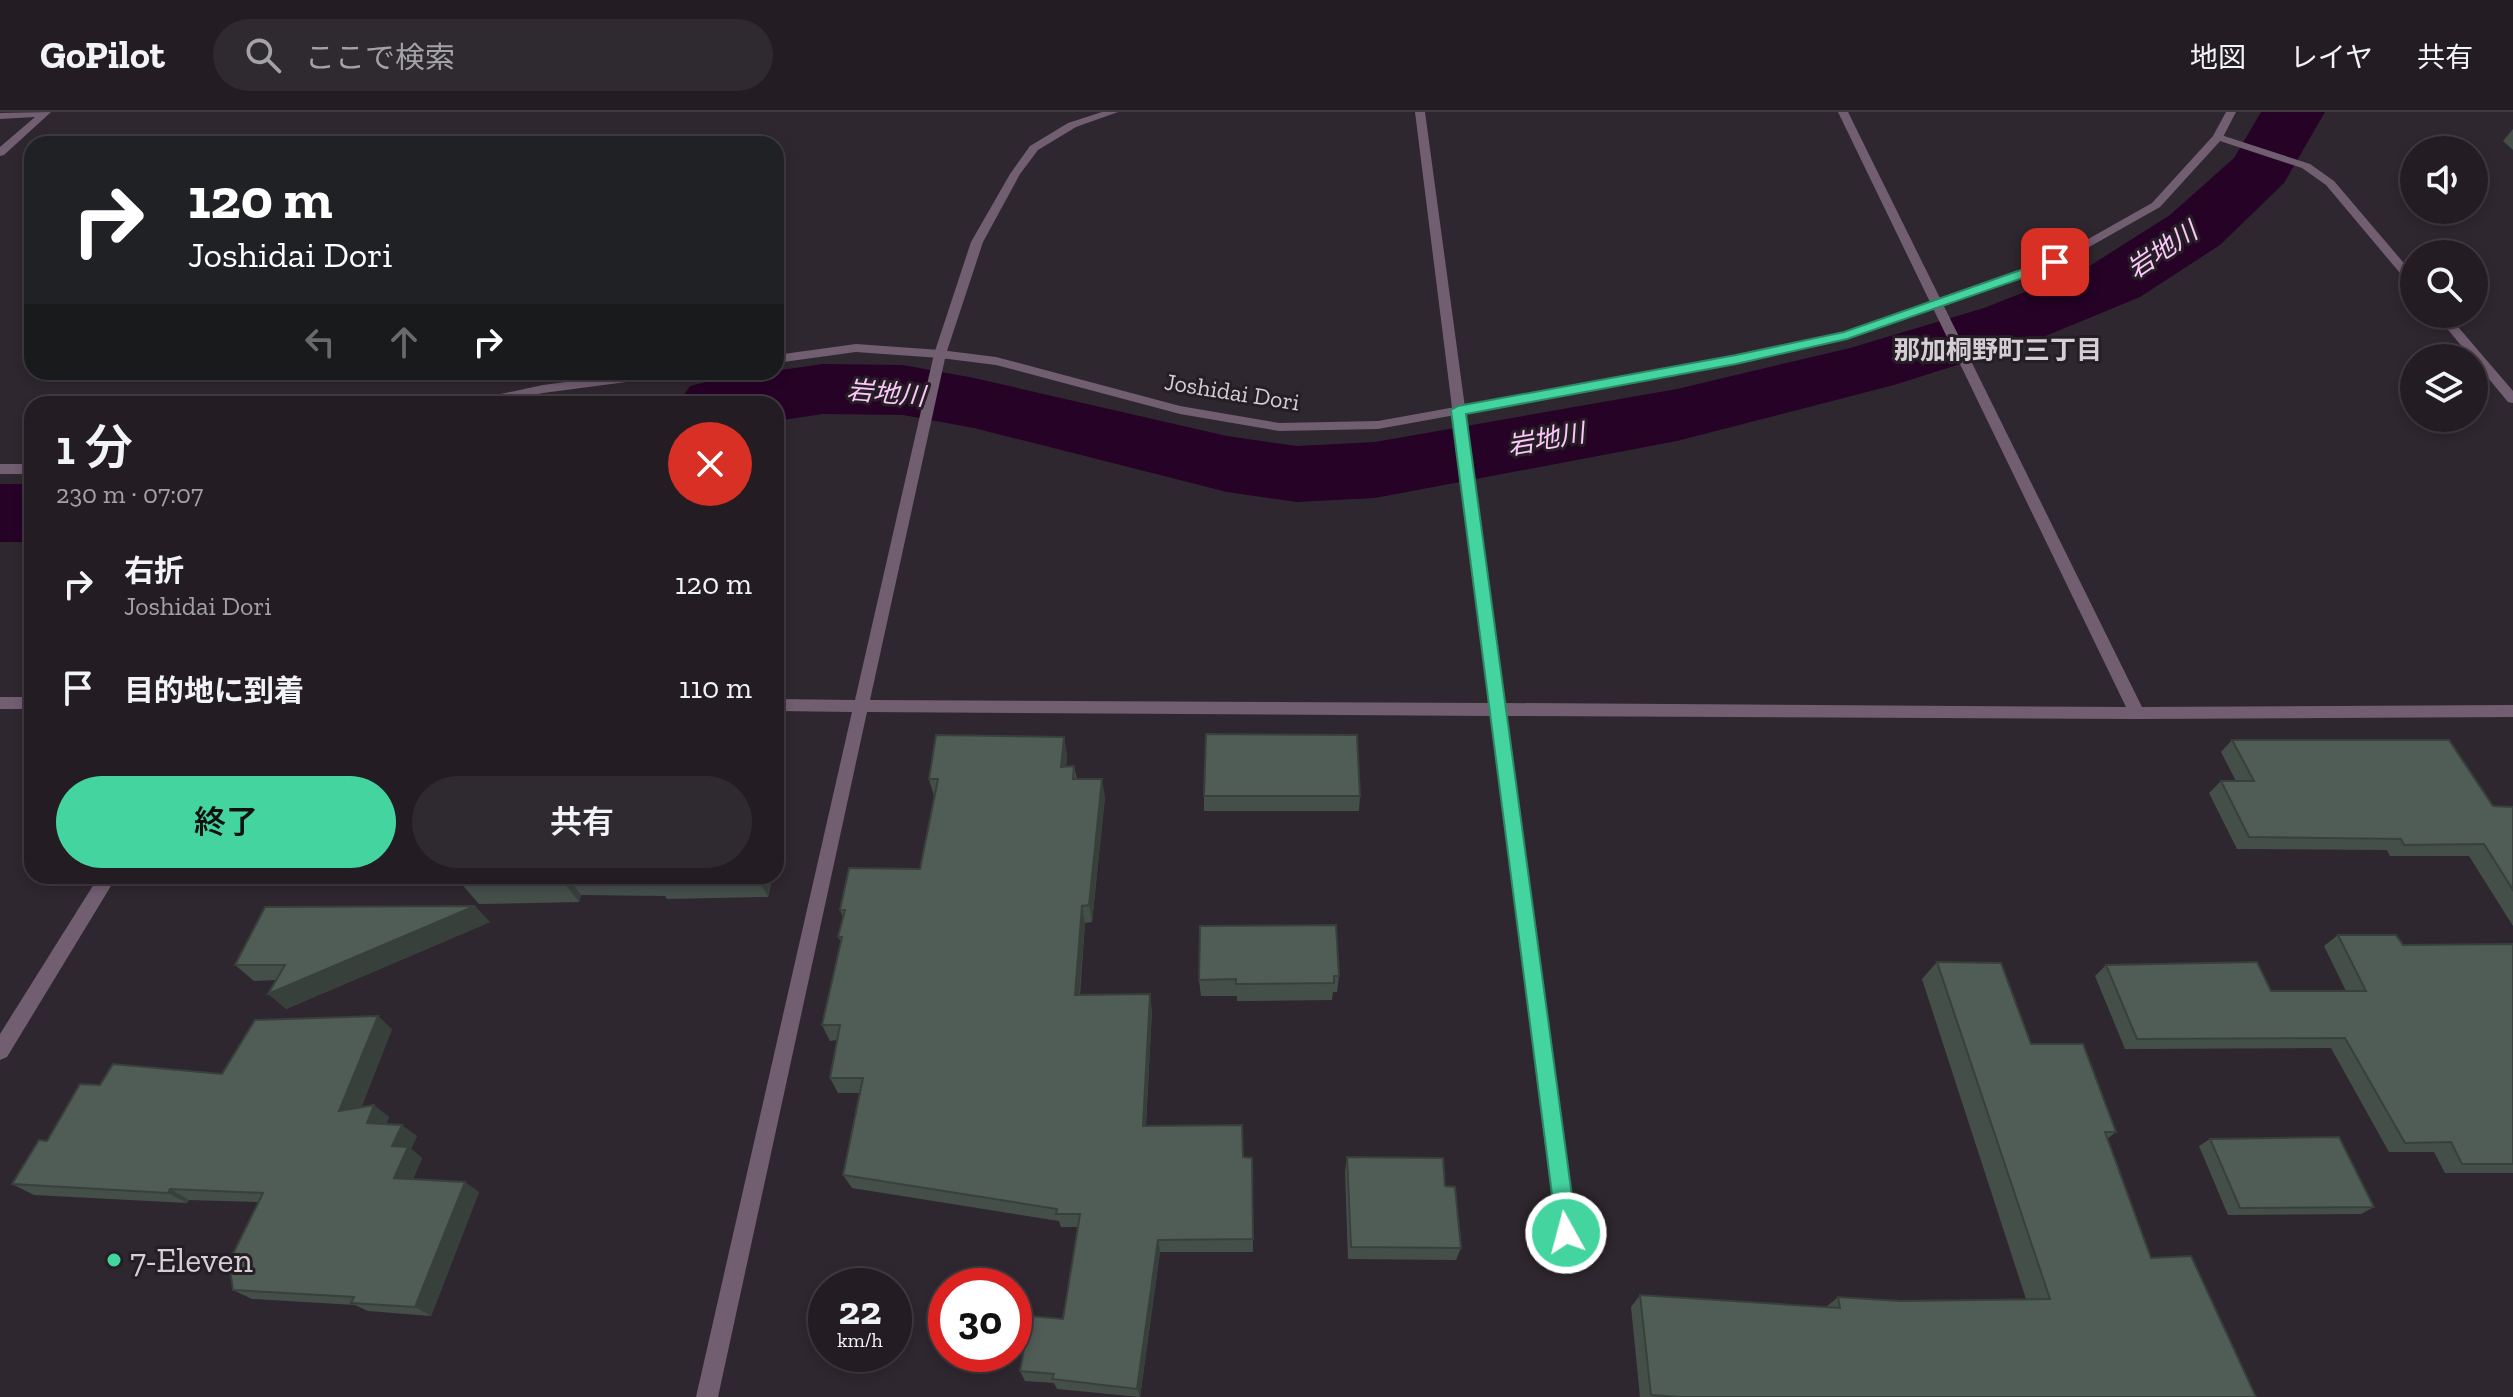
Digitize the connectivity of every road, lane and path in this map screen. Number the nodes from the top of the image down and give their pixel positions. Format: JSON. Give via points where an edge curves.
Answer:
{"nodes":[{"id":1,"x":45,"y":112,"type":"edge"},
{"id":2,"x":1113,"y":112,"type":"edge"},
{"id":3,"x":1420,"y":112,"type":"edge"},
{"id":4,"x":1843,"y":112,"type":"edge"},
{"id":5,"x":2231,"y":112,"type":"edge"},
{"id":6,"x":0,"y":116,"type":"edge"},
{"id":7,"x":2218,"y":137,"type":"junction"},
{"id":8,"x":0,"y":153,"type":"edge"},
{"id":9,"x":2400,"y":266,"type":"edge"},
{"id":10,"x":1939,"y":312,"type":"junction"},
{"id":11,"x":2453,"y":328,"type":"edge"},
{"id":12,"x":940,"y":354,"type":"junction"},
{"id":13,"x":784,"y":358,"type":"edge"},
{"id":14,"x":611,"y":380,"type":"edge"},
{"id":15,"x":510,"y":396,"type":"edge"},
{"id":16,"x":2513,"y":399,"type":"edge"},
{"id":17,"x":1458,"y":410,"type":"junction"},
{"id":18,"x":0,"y":469,"type":"edge"},
{"id":19,"x":24,"y":469,"type":"edge"},
{"id":20,"x":0,"y":703,"type":"edge"},
{"id":21,"x":24,"y":703,"type":"edge"},
{"id":22,"x":784,"y":705,"type":"edge"},
{"id":23,"x":861,"y":706,"type":"junction"},
{"id":24,"x":1499,"y":708,"type":"junction"},
{"id":25,"x":2513,"y":711,"type":"edge"},
{"id":26,"x":2137,"y":713,"type":"junction"},
{"id":27,"x":103,"y":884,"type":"edge"},
{"id":28,"x":0,"y":1051,"type":"edge"},
{"id":29,"x":1570,"y":1264,"type":"dead end"},
{"id":30,"x":707,"y":1397,"type":"edge"}],
"edges":[{"from":1,"to":6,"type":"street"},
{"from":1,"to":8,"type":"street"},
{"from":2,"to":12,"type":"street","via":[[1072,125],[1034,148],[1015,174],[977,242]]},
{"from":3,"to":17,"type":"street"},
{"from":4,"to":10,"type":"street"},
{"from":5,"to":7,"type":"street","name":"Joshidai Dori"},
{"from":7,"to":9,"type":"street","via":[[2296,163],[2330,183]]},
{"from":7,"to":10,"type":"street","name":"Joshidai Dori","via":[[2156,205],[2055,262]]},
{"from":10,"to":17,"type":"street","name":"Joshidai Dori","via":[[1750,357]]},
{"from":10,"to":26,"type":"street"},
{"from":11,"to":16,"type":"street"},
{"from":12,"to":13,"type":"street","name":"Joshidai Dori","via":[[856,348]]},
{"from":12,"to":17,"type":"street","name":"Joshidai Dori","via":[[996,361],[1180,410],[1279,427],[1378,425]]},
{"from":12,"to":23,"type":"street"},
{"from":14,"to":15,"type":"street"},
{"from":17,"to":24,"type":"street"},
{"from":18,"to":19,"type":"street"},
{"from":20,"to":21,"type":"street"},
{"from":22,"to":23,"type":"street"},
{"from":23,"to":24,"type":"street"},
{"from":23,"to":30,"type":"street"},
{"from":24,"to":26,"type":"street"},
{"from":24,"to":29,"type":"street"},
{"from":25,"to":26,"type":"street"},
{"from":27,"to":28,"type":"street"}]}
